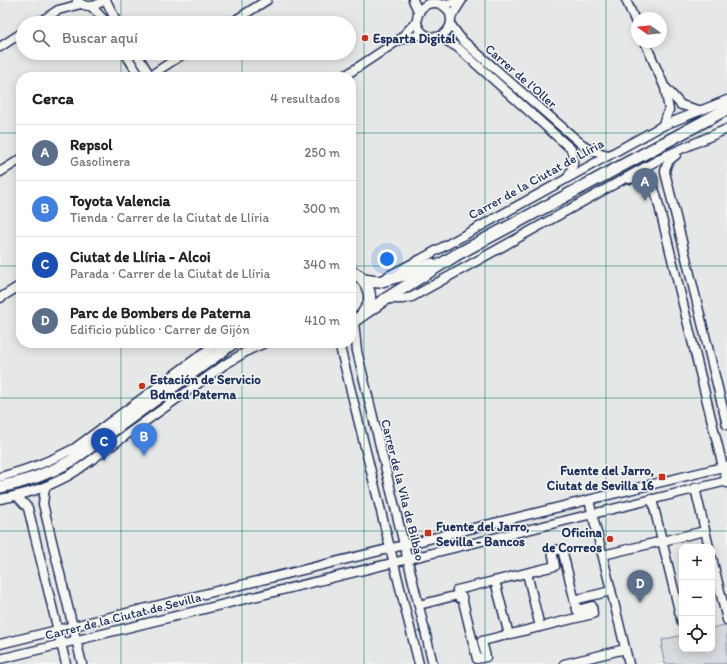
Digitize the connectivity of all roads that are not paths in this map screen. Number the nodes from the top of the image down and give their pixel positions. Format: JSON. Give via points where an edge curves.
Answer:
{"nodes":[{"id":1,"x":65,"y":0,"type":"edge"},
{"id":2,"x":105,"y":0,"type":"edge"},
{"id":3,"x":267,"y":0,"type":"edge"},
{"id":4,"x":413,"y":0,"type":"edge"},
{"id":5,"x":462,"y":0,"type":"edge"},
{"id":6,"x":626,"y":0,"type":"edge"},
{"id":7,"x":79,"y":2,"type":"edge"},
{"id":8,"x":430,"y":2,"type":"edge"},
{"id":9,"x":442,"y":5,"type":"junction"},
{"id":10,"x":92,"y":6,"type":"junction"},
{"id":11,"x":58,"y":10,"type":"junction"},
{"id":12,"x":631,"y":12,"type":"edge"},
{"id":13,"x":49,"y":16,"type":"edge"},
{"id":14,"x":101,"y":16,"type":"edge"},
{"id":15,"x":113,"y":16,"type":"edge"},
{"id":16,"x":242,"y":16,"type":"edge"},
{"id":17,"x":418,"y":17,"type":"junction"},
{"id":18,"x":451,"y":21,"type":"junction"},
{"id":19,"x":424,"y":34,"type":"junction"},
{"id":20,"x":16,"y":37,"type":"edge"},
{"id":21,"x":440,"y":37,"type":"junction"},
{"id":22,"x":399,"y":40,"type":"junction"},
{"id":23,"x":0,"y":47,"type":"edge"},
{"id":24,"x":648,"y":48,"type":"edge"},
{"id":25,"x":129,"y":60,"type":"edge"},
{"id":26,"x":140,"y":60,"type":"edge"},
{"id":27,"x":174,"y":60,"type":"edge"},
{"id":28,"x":137,"y":72,"type":"edge"},
{"id":29,"x":148,"y":72,"type":"edge"},
{"id":30,"x":156,"y":72,"type":"edge"},
{"id":31,"x":351,"y":72,"type":"edge"},
{"id":32,"x":665,"y":88,"type":"junction"},
{"id":33,"x":727,"y":100,"type":"edge"},
{"id":34,"x":727,"y":109,"type":"edge"},
{"id":35,"x":699,"y":110,"type":"junction"},
{"id":36,"x":727,"y":114,"type":"edge"},
{"id":37,"x":695,"y":125,"type":"junction"},
{"id":38,"x":662,"y":126,"type":"junction"},
{"id":39,"x":727,"y":129,"type":"edge"},
{"id":40,"x":578,"y":142,"type":"junction"},
{"id":41,"x":693,"y":144,"type":"junction"},
{"id":42,"x":571,"y":148,"type":"junction"},
{"id":43,"x":608,"y":155,"type":"junction"},
{"id":44,"x":16,"y":162,"type":"edge"},
{"id":45,"x":0,"y":172,"type":"edge"},
{"id":46,"x":567,"y":178,"type":"junction"},
{"id":47,"x":622,"y":182,"type":"junction"},
{"id":48,"x":677,"y":218,"type":"junction"},
{"id":49,"x":663,"y":221,"type":"junction"},
{"id":50,"x":456,"y":255,"type":"junction"},
{"id":51,"x":358,"y":276,"type":"edge"},
{"id":52,"x":16,"y":288,"type":"edge"},
{"id":53,"x":0,"y":298,"type":"edge"},
{"id":54,"x":384,"y":300,"type":"junction"},
{"id":55,"x":356,"y":320,"type":"edge"},
{"id":56,"x":211,"y":348,"type":"edge"},
{"id":57,"x":226,"y":348,"type":"edge"},
{"id":58,"x":253,"y":348,"type":"edge"},
{"id":59,"x":340,"y":348,"type":"edge"},
{"id":60,"x":727,"y":425,"type":"edge"},
{"id":61,"x":725,"y":466,"type":"edge"},
{"id":62,"x":0,"y":477,"type":"edge"},
{"id":63,"x":727,"y":481,"type":"edge"},
{"id":64,"x":0,"y":487,"type":"edge"},
{"id":65,"x":45,"y":487,"type":"junction"},
{"id":66,"x":695,"y":488,"type":"junction"},
{"id":67,"x":17,"y":496,"type":"junction"},
{"id":68,"x":0,"y":499,"type":"edge"},
{"id":69,"x":652,"y":499,"type":"junction"},
{"id":70,"x":589,"y":500,"type":"junction"},
{"id":71,"x":593,"y":514,"type":"junction"},
{"id":72,"x":705,"y":530,"type":"junction"},
{"id":73,"x":662,"y":541,"type":"junction"},
{"id":74,"x":708,"y":544,"type":"edge"},
{"id":75,"x":404,"y":545,"type":"junction"},
{"id":76,"x":390,"y":548,"type":"junction"},
{"id":77,"x":602,"y":555,"type":"junction"},
{"id":78,"x":408,"y":559,"type":"junction"},
{"id":79,"x":394,"y":562,"type":"junction"},
{"id":80,"x":715,"y":570,"type":"edge"},
{"id":81,"x":527,"y":573,"type":"junction"},
{"id":82,"x":496,"y":581,"type":"junction"},
{"id":83,"x":249,"y":583,"type":"junction"},
{"id":84,"x":611,"y":591,"type":"junction"},
{"id":85,"x":458,"y":595,"type":"junction"},
{"id":86,"x":253,"y":597,"type":"junction"},
{"id":87,"x":574,"y":600,"type":"junction"},
{"id":88,"x":419,"y":605,"type":"junction"},
{"id":89,"x":680,"y":616,"type":"edge"},
{"id":90,"x":727,"y":620,"type":"edge"},
{"id":91,"x":73,"y":626,"type":"junction"},
{"id":92,"x":540,"y":627,"type":"junction"},
{"id":93,"x":59,"y":630,"type":"junction"},
{"id":94,"x":509,"y":635,"type":"junction"},
{"id":95,"x":76,"y":640,"type":"junction"},
{"id":96,"x":0,"y":644,"type":"edge"},
{"id":97,"x":62,"y":644,"type":"junction"},
{"id":98,"x":625,"y":649,"type":"junction"},
{"id":99,"x":0,"y":659,"type":"edge"},
{"id":100,"x":66,"y":664,"type":"edge"},
{"id":101,"x":82,"y":664,"type":"edge"},
{"id":102,"x":419,"y":664,"type":"edge"},
{"id":103,"x":433,"y":664,"type":"edge"},
{"id":104,"x":564,"y":664,"type":"edge"},
{"id":105,"x":627,"y":664,"type":"edge"}],
"edges":[{"from":1,"to":11,"type":"street"},
{"from":2,"to":10,"type":"street"},
{"from":2,"to":15,"type":"street"},
{"from":3,"to":16,"type":"street"},
{"from":4,"to":17,"type":"street"},
{"from":5,"to":9,"type":"street"},
{"from":5,"to":18,"type":"street"},
{"from":6,"to":12,"type":"street"},
{"from":7,"to":10,"type":"street"},
{"from":7,"to":11,"type":"street"},
{"from":8,"to":9,"type":"street"},
{"from":8,"to":17,"type":"street"},
{"from":9,"to":18,"type":"street","via":[[446,8]]},
{"from":10,"to":14,"type":"street"},
{"from":11,"to":13,"type":"street"},
{"from":17,"to":19,"type":"street","via":[[420,31]]},
{"from":17,"to":22,"type":"street"},
{"from":18,"to":21,"type":"street"},
{"from":18,"to":40,"type":"street","name":"Carrer de l'Oller","via":[[462,40]]},
{"from":19,"to":21,"type":"street","via":[[434,38]]},
{"from":19,"to":22,"type":"street"},
{"from":20,"to":23,"type":"street"},
{"from":21,"to":42,"type":"street","name":"Carrer de l'Oller","via":[[457,47]]},
{"from":22,"to":31,"type":"street"},
{"from":24,"to":32,"type":"street"},
{"from":25,"to":28,"type":"street"},
{"from":26,"to":29,"type":"street"},
{"from":27,"to":30,"type":"street"},
{"from":32,"to":35,"type":"street","via":[[681,105]]},
{"from":32,"to":38,"type":"street","via":[[669,110]]},
{"from":33,"to":35,"type":"street","name":"Carrer de la Ciutat de Llíria"},
{"from":34,"to":37,"type":"street"},
{"from":35,"to":38,"type":"street","name":"Carrer de la Ciutat de Llíria"},
{"from":36,"to":37,"type":"street"},
{"from":37,"to":50,"type":"street"},
{"from":38,"to":43,"type":"street","name":"Carrer de la Ciutat de Llíria"},
{"from":39,"to":41,"type":"street"},
{"from":40,"to":42,"type":"street"},
{"from":40,"to":43,"type":"street","name":"Carrer de l'Oller","via":[[590,150]]},
{"from":41,"to":47,"type":"street","via":[[665,156]]},
{"from":41,"to":48,"type":"street","via":[[669,160],[666,165]]},
{"from":42,"to":46,"type":"street","via":[[574,166]]},
{"from":43,"to":46,"type":"street","name":"Carrer de la Ciutat de Llíria"},
{"from":44,"to":45,"type":"street"},
{"from":46,"to":51,"type":"street","name":"Carrer de la Ciutat de Llíria","via":[[384,277],[371,279]]},
{"from":47,"to":49,"type":"street","via":[[638,177],[646,178],[656,194]]},
{"from":47,"to":54,"type":"street","via":[[412,297]]},
{"from":48,"to":49,"type":"street"},
{"from":48,"to":60,"type":"street"},
{"from":49,"to":61,"type":"street"},
{"from":50,"to":51,"type":"street","via":[[378,282]]},
{"from":50,"to":54,"type":"street"},
{"from":51,"to":55,"type":"street","via":[[368,290],[369,303]]},
{"from":52,"to":53,"type":"street"},
{"from":54,"to":55,"type":"street"},
{"from":55,"to":75,"type":"street","name":"Carrer de la Vila de Bilbao","via":[[357,350]]},
{"from":56,"to":62,"type":"street","via":[[75,448],[22,472]]},
{"from":57,"to":64,"type":"street","via":[[71,461],[39,477]]},
{"from":58,"to":65,"type":"street","via":[[224,365],[76,471]]},
{"from":59,"to":76,"type":"street","name":"Carrer de la Vila de Bilbao"},
{"from":61,"to":63,"type":"street"},
{"from":61,"to":70,"type":"street","name":"Carrer de la Ciutat de Sevilla"},
{"from":63,"to":66,"type":"street","name":"Carrer de la Ciutat de Sevilla"},
{"from":65,"to":67,"type":"street"},
{"from":65,"to":91,"type":"street","via":[[42,504]]},
{"from":66,"to":69,"type":"street","name":"Carrer de la Ciutat de Sevilla"},
{"from":66,"to":72,"type":"street"},
{"from":67,"to":68,"type":"street"},
{"from":67,"to":93,"type":"street","via":[[28,508]]},
{"from":69,"to":71,"type":"street","name":"Carrer de la Ciutat de Sevilla"},
{"from":69,"to":73,"type":"street"},
{"from":70,"to":71,"type":"street"},
{"from":70,"to":75,"type":"street","name":"Carrer de la Ciutat de Sevilla"},
{"from":71,"to":77,"type":"street"},
{"from":71,"to":78,"type":"street","name":"Carrer de la Ciutat de Sevilla"},
{"from":72,"to":73,"type":"street"},
{"from":72,"to":74,"type":"street"},
{"from":73,"to":77,"type":"street"},
{"from":73,"to":89,"type":"street"},
{"from":75,"to":76,"type":"street","name":"Carrer de la Ciutat de Sevilla"},
{"from":75,"to":78,"type":"street","name":"Carrer de la Vila de Bilbao"},
{"from":76,"to":79,"type":"street","name":"Carrer de la Vila de Bilbao"},
{"from":76,"to":83,"type":"street","name":"Carrer de la Ciutat de Sevilla"},
{"from":77,"to":84,"type":"street"},
{"from":78,"to":79,"type":"street","name":"Carrer de la Ciutat de Sevilla"},
{"from":78,"to":88,"type":"street","name":"Carrer de la Vila de Bilbao"},
{"from":79,"to":86,"type":"street","name":"Carrer de la Ciutat de Sevilla"},
{"from":79,"to":102,"type":"street","name":"Carrer de la Vila de Bilbao"},
{"from":80,"to":90,"type":"street"},
{"from":81,"to":82,"type":"street"},
{"from":81,"to":87,"type":"street","via":[[555,566],[552,551],[562,549]]},
{"from":81,"to":92,"type":"street"},
{"from":82,"to":85,"type":"street","via":[[457,590]]},
{"from":82,"to":94,"type":"street"},
{"from":83,"to":86,"type":"street"},
{"from":83,"to":91,"type":"street","name":"Carrer de la Ciutat de Sevilla"},
{"from":84,"to":87,"type":"street"},
{"from":84,"to":98,"type":"street"},
{"from":85,"to":88,"type":"street"},
{"from":85,"to":94,"type":"street","via":[[459,598],[462,597],[477,659],[486,657],[482,641]]},
{"from":86,"to":95,"type":"street","name":"Carrer de la Ciutat de Sevilla"},
{"from":87,"to":92,"type":"street","via":[[577,610],[592,606],[593,614]]},
{"from":88,"to":103,"type":"street","name":"Carrer de la Vila de Bilbao"},
{"from":91,"to":93,"type":"street","name":"Carrer de la Ciutat de Sevilla"},
{"from":91,"to":95,"type":"street"},
{"from":92,"to":94,"type":"street"},
{"from":93,"to":96,"type":"street","name":"Carrer de la Ciutat de Sevilla"},
{"from":93,"to":97,"type":"street"},
{"from":95,"to":97,"type":"street","name":"Carrer de la Ciutat de Sevilla"},
{"from":95,"to":101,"type":"street"},
{"from":97,"to":99,"type":"street","name":"Carrer de la Ciutat de Sevilla"},
{"from":97,"to":100,"type":"street"},
{"from":98,"to":104,"type":"street"},
{"from":98,"to":105,"type":"street"}]}
